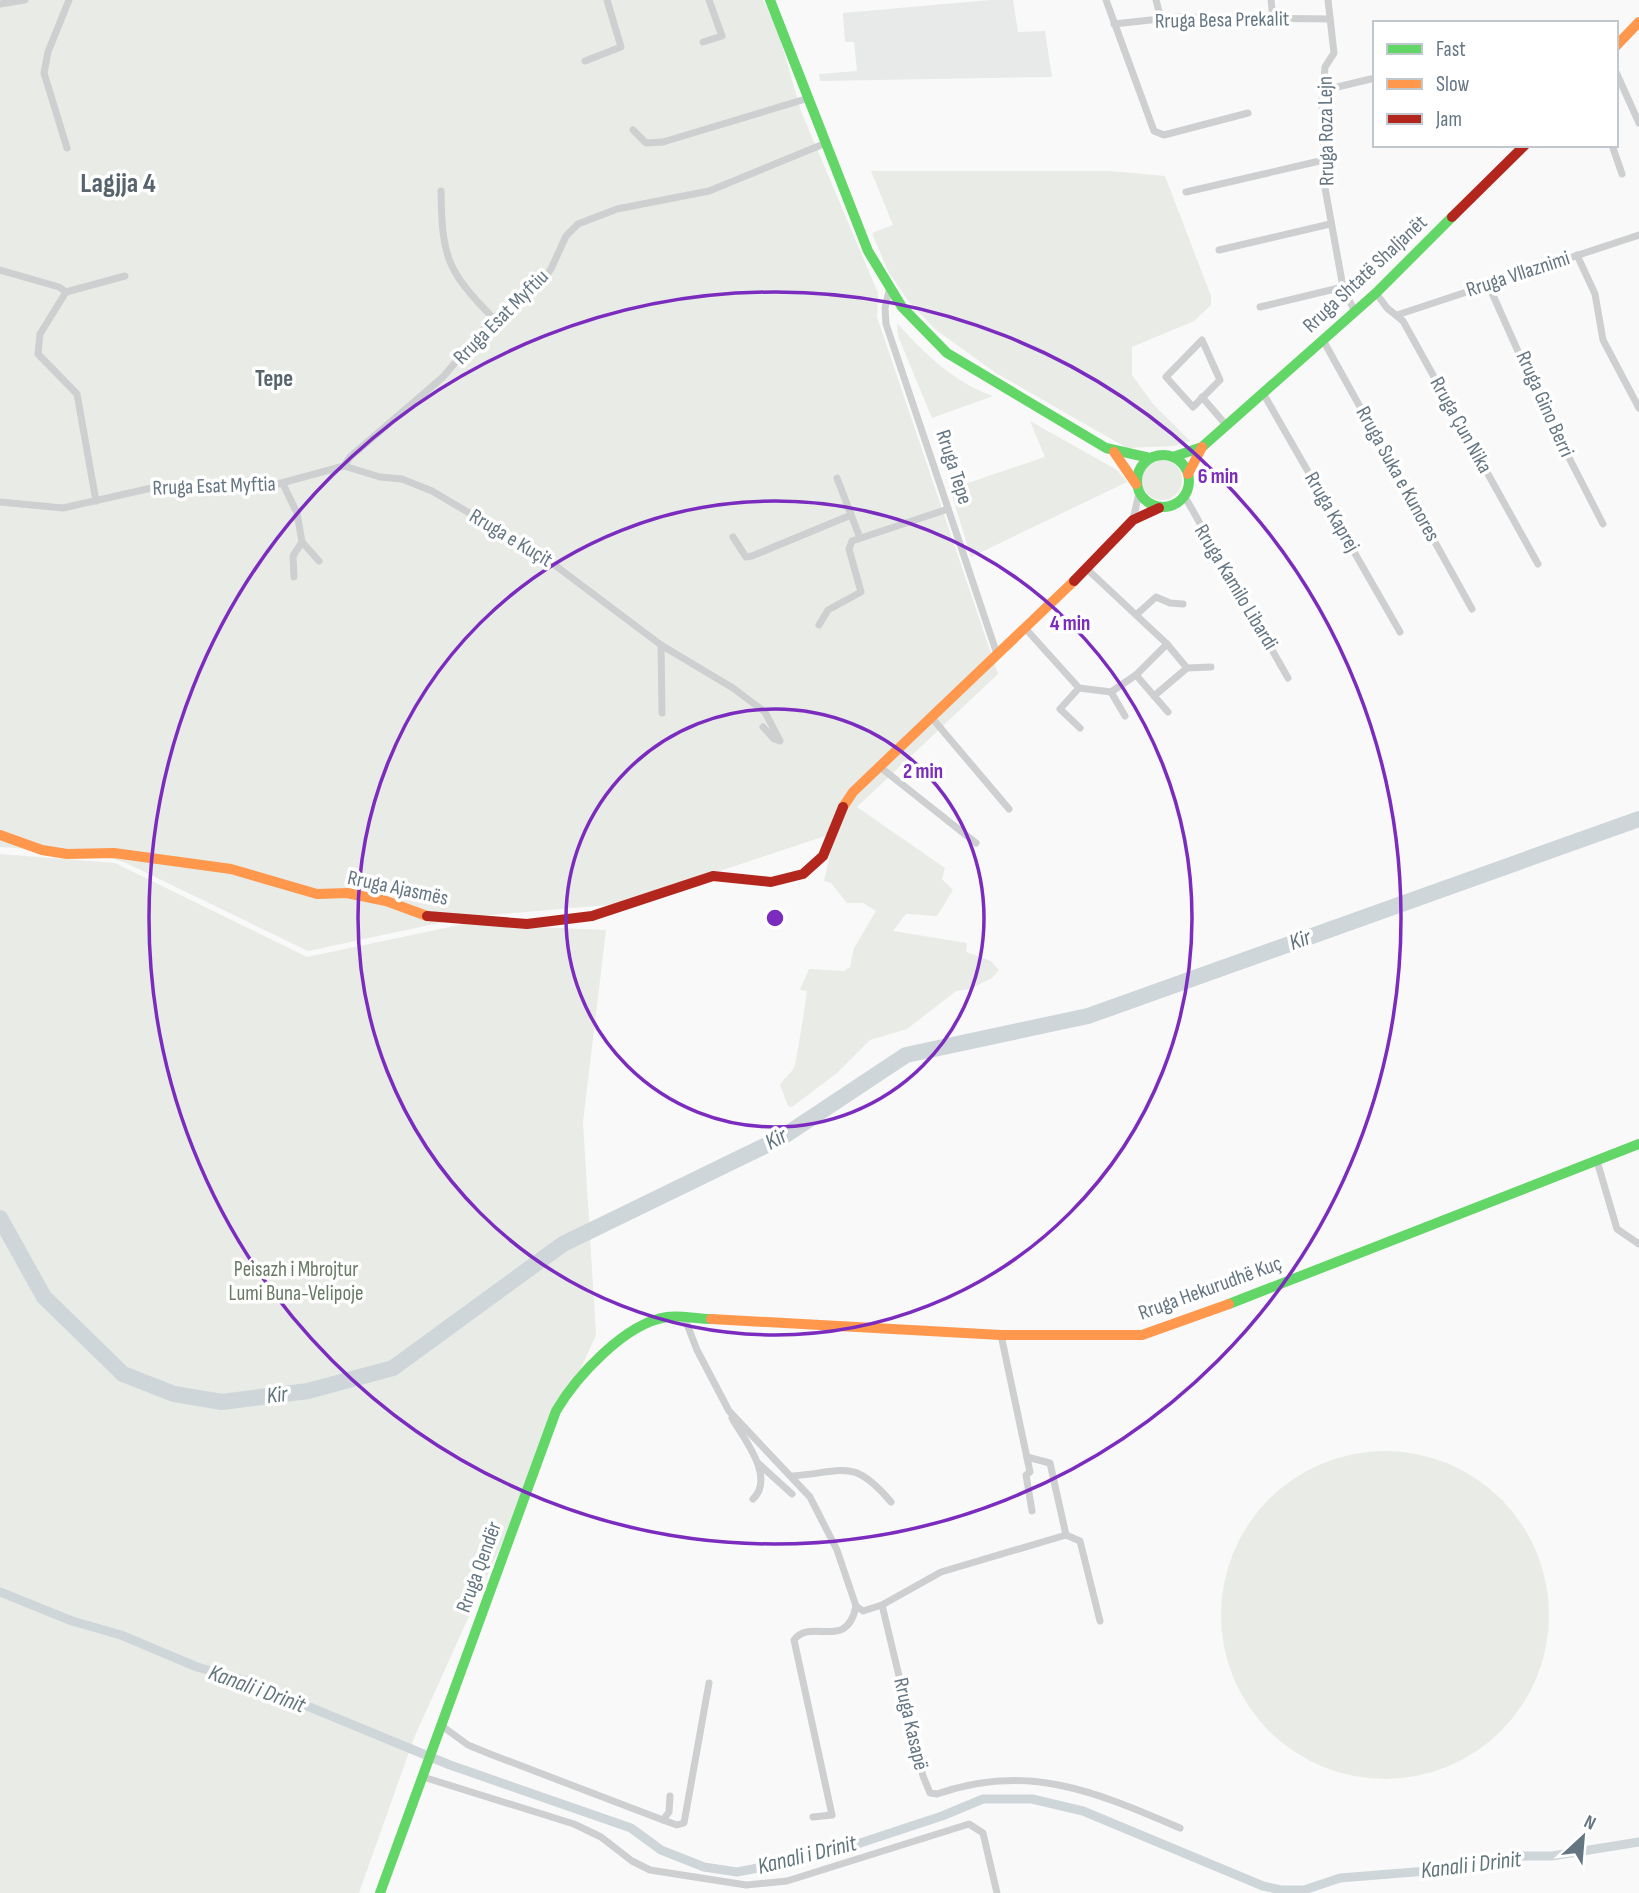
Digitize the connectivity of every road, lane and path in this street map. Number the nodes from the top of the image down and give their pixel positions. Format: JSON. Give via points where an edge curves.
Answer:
{"nodes":[{"id":1,"x":25,"y":0,"type":"edge"},
{"id":2,"x":69,"y":0,"type":"edge"},
{"id":3,"x":607,"y":0,"type":"edge"},
{"id":4,"x":709,"y":0,"type":"edge"},
{"id":5,"x":771,"y":0,"type":"edge"},
{"id":6,"x":1106,"y":0,"type":"edge"},
{"id":7,"x":1156,"y":0,"type":"edge"},
{"id":8,"x":1271,"y":0,"type":"edge"},
{"id":9,"x":1328,"y":0,"type":"edge"},
{"id":10,"x":0,"y":4,"type":"edge"},
{"id":11,"x":1273,"y":18,"type":"junction"},
{"id":12,"x":1161,"y":19,"type":"junction"},
{"id":13,"x":1330,"y":19,"type":"junction"},
{"id":14,"x":1639,"y":22,"type":"edge"},
{"id":15,"x":1114,"y":24,"type":"junction"},
{"id":16,"x":704,"y":42,"type":"dead end"},
{"id":17,"x":1618,"y":44,"type":"edge"},
{"id":18,"x":585,"y":61,"type":"dead end"},
{"id":19,"x":1618,"y":76,"type":"edge"},
{"id":20,"x":1373,"y":78,"type":"edge"},
{"id":21,"x":1325,"y":90,"type":"junction"},
{"id":22,"x":809,"y":98,"type":"junction"},
{"id":23,"x":1248,"y":113,"type":"dead end"},
{"id":24,"x":1639,"y":123,"type":"edge"},
{"id":25,"x":633,"y":130,"type":"dead end"},
{"id":26,"x":826,"y":143,"type":"junction"},
{"id":27,"x":1523,"y":147,"type":"edge"},
{"id":28,"x":1613,"y":147,"type":"edge"},
{"id":29,"x":67,"y":148,"type":"dead end"},
{"id":30,"x":1324,"y":160,"type":"junction"},
{"id":31,"x":1622,"y":174,"type":"dead end"},
{"id":32,"x":441,"y":191,"type":"dead end"},
{"id":33,"x":1186,"y":192,"type":"dead end"},
{"id":34,"x":1330,"y":224,"type":"junction"},
{"id":35,"x":1639,"y":235,"type":"edge"},
{"id":36,"x":1219,"y":250,"type":"dead end"},
{"id":37,"x":1577,"y":255,"type":"junction"},
{"id":38,"x":0,"y":270,"type":"edge"},
{"id":39,"x":125,"y":276,"type":"dead end"},
{"id":40,"x":1488,"y":284,"type":"junction"},
{"id":41,"x":1343,"y":287,"type":"junction"},
{"id":42,"x":889,"y":290,"type":"junction"},
{"id":43,"x":66,"y":292,"type":"junction"},
{"id":44,"x":1376,"y":293,"type":"junction"},
{"id":45,"x":1260,"y":307,"type":"dead end"},
{"id":46,"x":1354,"y":312,"type":"junction"},
{"id":47,"x":1397,"y":314,"type":"junction"},
{"id":48,"x":494,"y":319,"type":"junction"},
{"id":49,"x":1323,"y":340,"type":"junction"},
{"id":50,"x":1263,"y":393,"type":"junction"},
{"id":51,"x":1202,"y":397,"type":"junction"},
{"id":52,"x":1639,"y":408,"type":"edge"},
{"id":53,"x":1226,"y":425,"type":"junction"},
{"id":54,"x":1202,"y":447,"type":"junction"},
{"id":55,"x":1114,"y":452,"type":"junction"},
{"id":56,"x":1173,"y":457,"type":"junction"},
{"id":57,"x":1150,"y":458,"type":"junction"},
{"id":58,"x":344,"y":466,"type":"junction"},
{"id":59,"x":1188,"y":474,"type":"junction"},
{"id":60,"x":837,"y":478,"type":"dead end"},
{"id":61,"x":283,"y":484,"type":"junction"},
{"id":62,"x":1137,"y":488,"type":"junction"},
{"id":63,"x":1185,"y":497,"type":"junction"},
{"id":64,"x":0,"y":502,"type":"edge"},
{"id":65,"x":96,"y":502,"type":"junction"},
{"id":66,"x":1159,"y":508,"type":"junction"},
{"id":67,"x":948,"y":509,"type":"junction"},
{"id":68,"x":851,"y":515,"type":"junction"},
{"id":69,"x":1133,"y":520,"type":"junction"},
{"id":70,"x":1603,"y":524,"type":"dead end"},
{"id":71,"x":733,"y":537,"type":"dead end"},
{"id":72,"x":860,"y":538,"type":"junction"},
{"id":73,"x":302,"y":542,"type":"junction"},
{"id":74,"x":319,"y":561,"type":"dead end"},
{"id":75,"x":1538,"y":564,"type":"dead end"},
{"id":76,"x":1087,"y":569,"type":"junction"},
{"id":77,"x":294,"y":577,"type":"dead end"},
{"id":78,"x":1183,"y":604,"type":"dead end"},
{"id":79,"x":1472,"y":609,"type":"dead end"},
{"id":80,"x":1136,"y":615,"type":"junction"},
{"id":81,"x":819,"y":625,"type":"dead end"},
{"id":82,"x":1025,"y":628,"type":"junction"},
{"id":83,"x":1400,"y":632,"type":"dead end"},
{"id":84,"x":1167,"y":644,"type":"junction"},
{"id":85,"x":661,"y":645,"type":"junction"},
{"id":86,"x":997,"y":654,"type":"junction"},
{"id":87,"x":1186,"y":667,"type":"junction"},
{"id":88,"x":1211,"y":667,"type":"dead end"},
{"id":89,"x":1136,"y":675,"type":"junction"},
{"id":90,"x":1288,"y":678,"type":"dead end"},
{"id":91,"x":1079,"y":688,"type":"junction"},
{"id":92,"x":1111,"y":692,"type":"junction"},
{"id":93,"x":1154,"y":696,"type":"junction"},
{"id":94,"x":1168,"y":712,"type":"dead end"},
{"id":95,"x":662,"y":713,"type":"dead end"},
{"id":96,"x":1125,"y":716,"type":"dead end"},
{"id":97,"x":932,"y":718,"type":"junction"},
{"id":98,"x":762,"y":727,"type":"dead end"},
{"id":99,"x":1080,"y":727,"type":"dead end"},
{"id":100,"x":880,"y":767,"type":"junction"},
{"id":101,"x":1009,"y":809,"type":"dead end"},
{"id":102,"x":0,"y":835,"type":"edge"},
{"id":103,"x":976,"y":843,"type":"dead end"},
{"id":104,"x":1639,"y":1144,"type":"edge"},
{"id":105,"x":1597,"y":1161,"type":"junction"},
{"id":106,"x":1639,"y":1244,"type":"edge"},
{"id":107,"x":685,"y":1319,"type":"junction"},
{"id":108,"x":1001,"y":1335,"type":"junction"},
{"id":109,"x":729,"y":1411,"type":"junction"},
{"id":110,"x":1027,"y":1457,"type":"junction"},
{"id":111,"x":758,"y":1462,"type":"junction"},
{"id":112,"x":793,"y":1476,"type":"junction"},
{"id":113,"x":792,"y":1494,"type":"dead end"},
{"id":114,"x":753,"y":1499,"type":"dead end"},
{"id":115,"x":891,"y":1502,"type":"dead end"},
{"id":116,"x":1032,"y":1511,"type":"dead end"},
{"id":117,"x":1066,"y":1535,"type":"junction"},
{"id":118,"x":882,"y":1605,"type":"junction"},
{"id":119,"x":856,"y":1606,"type":"junction"},
{"id":120,"x":1100,"y":1621,"type":"dead end"},
{"id":121,"x":709,"y":1683,"type":"dead end"},
{"id":122,"x":442,"y":1726,"type":"junction"},
{"id":123,"x":424,"y":1773,"type":"junction"},
{"id":124,"x":670,"y":1796,"type":"dead end"},
{"id":125,"x":813,"y":1817,"type":"dead end"},
{"id":126,"x":663,"y":1820,"type":"junction"},
{"id":127,"x":1180,"y":1828,"type":"dead end"},
{"id":128,"x":380,"y":1893,"type":"edge"},
{"id":129,"x":997,"y":1893,"type":"edge"}],
"edges":[{"from":1,"to":10,"type":"street"},
{"from":2,"to":29,"type":"street","via":[[44,73]]},
{"from":3,"to":18,"type":"street","via":[[621,47]]},
{"from":4,"to":16,"type":"street","via":[[722,36]]},
{"from":5,"to":22,"type":"street"},
{"from":6,"to":15,"type":"street"},
{"from":7,"to":12,"type":"street"},
{"from":8,"to":11,"type":"street"},
{"from":9,"to":13,"type":"street","name":"Rruga Roza Lejn"},
{"from":11,"to":12,"type":"street","name":"Rruga Besa Prekalit"},
{"from":11,"to":13,"type":"street","name":"Rruga Besa Prekalit"},
{"from":12,"to":15,"type":"street","name":"Rruga Besa Prekalit"},
{"from":13,"to":21,"type":"street","name":"Rruga Roza Lejn","via":[[1334,53],[1325,67]]},
{"from":14,"to":17,"type":"street"},
{"from":15,"to":23,"type":"street","via":[[1159,135]]},
{"from":19,"to":24,"type":"street"},
{"from":20,"to":21,"type":"street"},
{"from":21,"to":30,"type":"street","name":"Rruga Roza Lejn"},
{"from":22,"to":25,"type":"street","via":[[663,142],[646,143]]},
{"from":22,"to":26,"type":"street"},
{"from":26,"to":42,"type":"street","via":[[868,251]]},
{"from":26,"to":48,"type":"street","name":"Rruga Esat Myftiu","via":[[709,191],[617,209],[586,220],[572,229],[542,281]]},
{"from":27,"to":44,"type":"street","name":"Rruga Shtatë Shaljanët"},
{"from":28,"to":31,"type":"street"},
{"from":30,"to":33,"type":"street"},
{"from":30,"to":34,"type":"street","name":"Rruga Roza Lejn"},
{"from":32,"to":48,"type":"street","via":[[447,260]]},
{"from":34,"to":36,"type":"street"},
{"from":34,"to":41,"type":"street","name":"Rruga Roza Lejn"},
{"from":35,"to":37,"type":"street","name":"Rruga Vllaznimi"},
{"from":37,"to":40,"type":"street","name":"Rruga Vllaznimi"},
{"from":37,"to":52,"type":"street","via":[[1595,294],[1603,340]]},
{"from":38,"to":43,"type":"street"},
{"from":39,"to":43,"type":"street"},
{"from":40,"to":47,"type":"street","name":"Rruga Vllaznimi"},
{"from":40,"to":70,"type":"street","name":"Rruga Gino Berri","via":[[1542,405]]},
{"from":41,"to":45,"type":"street"},
{"from":41,"to":46,"type":"street","name":"Rruga Roza Lejn"},
{"from":42,"to":55,"type":"street","via":[[912,320],[954,358]]},
{"from":42,"to":67,"type":"street","name":"Rruga Tepe","via":[[886,324]]},
{"from":43,"to":65,"type":"street","via":[[40,334],[38,354],[76,394]]},
{"from":44,"to":46,"type":"street","name":"Rruga Shtatë Shaljanët"},
{"from":44,"to":47,"type":"street","name":"Rruga Çun Nika"},
{"from":46,"to":49,"type":"street","name":"Rruga Shtatë Shaljanët"},
{"from":47,"to":75,"type":"street","name":"Rruga Çun Nika"},
{"from":48,"to":58,"type":"street","name":"Rruga Esat Myftiu","via":[[443,377]]},
{"from":49,"to":50,"type":"street","name":"Rruga Shtatë Shaljanët"},
{"from":49,"to":79,"type":"street","name":"Rruga Suka e Kunores"},
{"from":50,"to":53,"type":"street","name":"Rruga Shtatë Shaljanët"},
{"from":50,"to":83,"type":"street","name":"Rruga Kaprej"},
{"from":51,"to":51,"type":"street","via":[[1193,407],[1166,377],[1202,340],[1220,380]]},
{"from":51,"to":53,"type":"street"},
{"from":53,"to":54,"type":"street","name":"Rruga Shtatë Shaljanët"},
{"from":54,"to":56,"type":"street","name":"Rruga Shtatë Shaljanët"},
{"from":54,"to":59,"type":"street","name":"Rruga Shtatë Shaljanët"},
{"from":55,"to":57,"type":"street"},
{"from":55,"to":62,"type":"street"},
{"from":56,"to":57,"type":"street"},
{"from":56,"to":59,"type":"street"},
{"from":57,"to":62,"type":"street","via":[[1137,473]]},
{"from":58,"to":61,"type":"street","name":"Rruga Esat Myftia"},
{"from":58,"to":85,"type":"street","name":"Rruga e Kuçit","via":[[402,479],[452,502],[554,564]]},
{"from":59,"to":63,"type":"street"},
{"from":60,"to":68,"type":"street"},
{"from":61,"to":65,"type":"street","name":"Rruga Esat Myftia","via":[[251,488],[165,485]]},
{"from":61,"to":73,"type":"street","via":[[297,513]]},
{"from":62,"to":66,"type":"street"},
{"from":62,"to":69,"type":"street"},
{"from":63,"to":66,"type":"street"},
{"from":63,"to":90,"type":"street","name":"Rruga Kamilo Libardi"},
{"from":64,"to":65,"type":"street","name":"Rruga Esat Myftia","via":[[49,508]]},
{"from":66,"to":69,"type":"street"},
{"from":67,"to":72,"type":"street"},
{"from":67,"to":86,"type":"street","name":"Rruga Tepe"},
{"from":68,"to":71,"type":"street","via":[[752,556],[742,553]]},
{"from":68,"to":72,"type":"street"},
{"from":69,"to":76,"type":"street"},
{"from":72,"to":81,"type":"street","via":[[852,541],[849,549],[861,592],[828,610]]},
{"from":73,"to":74,"type":"street"},
{"from":73,"to":77,"type":"street","via":[[293,556]]},
{"from":76,"to":80,"type":"street"},
{"from":76,"to":82,"type":"street"},
{"from":78,"to":80,"type":"street","via":[[1156,597]]},
{"from":80,"to":84,"type":"street"},
{"from":82,"to":86,"type":"street"},
{"from":82,"to":91,"type":"street"},
{"from":84,"to":87,"type":"street"},
{"from":84,"to":89,"type":"street"},
{"from":85,"to":95,"type":"street"},
{"from":85,"to":98,"type":"street","name":"Rruga e Kuçit","via":[[765,712],[780,741]]},
{"from":86,"to":97,"type":"street"},
{"from":87,"to":88,"type":"street"},
{"from":87,"to":93,"type":"street"},
{"from":89,"to":92,"type":"street"},
{"from":89,"to":93,"type":"street"},
{"from":91,"to":92,"type":"street"},
{"from":91,"to":99,"type":"street","via":[[1060,709]]},
{"from":92,"to":96,"type":"street"},
{"from":93,"to":94,"type":"street"},
{"from":97,"to":100,"type":"street"},
{"from":97,"to":101,"type":"street"},
{"from":100,"to":102,"type":"street","name":"Rruga Ajasmës","via":[[846,801],[823,856],[803,874],[783,881],[713,876],[580,919],[499,924],[431,918],[386,901],[348,893],[317,894],[243,872],[114,853],[42,850]]},
{"from":100,"to":103,"type":"street"},
{"from":104,"to":105,"type":"street","name":"Rruga Hekurudhë Kuç"},
{"from":105,"to":106,"type":"street","via":[[1617,1229]]},
{"from":105,"to":108,"type":"street","name":"Rruga Hekurudhë Kuç","via":[[1161,1331],[1133,1336]]},
{"from":107,"to":108,"type":"street","name":"Rruga Hekurudhë Kuç"},
{"from":107,"to":109,"type":"street"},
{"from":107,"to":122,"type":"street","name":"Rruga Qendër","via":[[660,1319],[631,1334],[598,1359],[560,1402]]},
{"from":108,"to":110,"type":"street"},
{"from":109,"to":111,"type":"street"},
{"from":109,"to":112,"type":"street"},
{"from":110,"to":116,"type":"street"},
{"from":110,"to":117,"type":"street","via":[[1050,1463]]},
{"from":111,"to":113,"type":"street"},
{"from":111,"to":114,"type":"street","via":[[760,1486]]},
{"from":112,"to":115,"type":"street","via":[[849,1469],[875,1483]]},
{"from":112,"to":119,"type":"street","via":[[810,1497],[837,1549]]},
{"from":117,"to":118,"type":"street","via":[[941,1572]]},
{"from":117,"to":120,"type":"street","via":[[1080,1541]]},
{"from":118,"to":119,"type":"street","via":[[863,1611]]},
{"from":118,"to":127,"type":"street","name":"Rruga Kasapë","via":[[930,1793],[1009,1779],[1047,1782],[1067,1785]]},
{"from":119,"to":125,"type":"street","via":[[854,1618],[841,1630],[805,1634],[794,1640],[832,1815]]},
{"from":121,"to":126,"type":"street","via":[[684,1823]]},
{"from":122,"to":123,"type":"street","name":"Rruga Qendër"},
{"from":122,"to":126,"type":"street","via":[[468,1745]]},
{"from":123,"to":128,"type":"street","name":"Rruga Qendër"},
{"from":123,"to":129,"type":"street","via":[[574,1824],[650,1870],[746,1885],[787,1881],[969,1825],[983,1833]]},
{"from":124,"to":126,"type":"street","via":[[669,1812]]}]}
